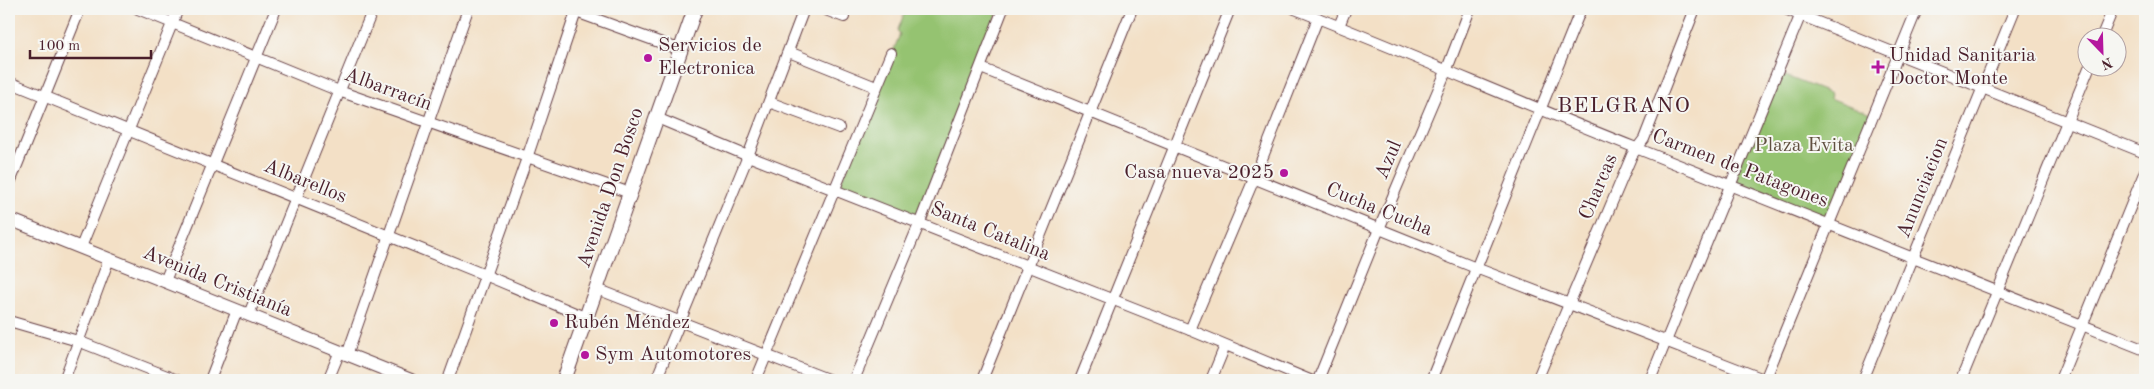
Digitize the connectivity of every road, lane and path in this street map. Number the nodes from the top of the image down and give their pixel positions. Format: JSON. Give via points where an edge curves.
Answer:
{"nodes":[{"id":1,"x":80,"y":9,"type":"edge"},
{"id":2,"x":138,"y":9,"type":"edge"},
{"id":3,"x":178,"y":9,"type":"edge"},
{"id":4,"x":276,"y":9,"type":"edge"},
{"id":5,"x":373,"y":9,"type":"edge"},
{"id":6,"x":468,"y":9,"type":"edge"},
{"id":7,"x":695,"y":9,"type":"edge"},
{"id":8,"x":804,"y":9,"type":"edge"},
{"id":9,"x":823,"y":9,"type":"edge"},
{"id":10,"x":1003,"y":9,"type":"edge"},
{"id":11,"x":1132,"y":9,"type":"edge"},
{"id":12,"x":1230,"y":9,"type":"edge"},
{"id":13,"x":1296,"y":9,"type":"edge"},
{"id":14,"x":1346,"y":9,"type":"edge"},
{"id":15,"x":1470,"y":9,"type":"edge"},
{"id":16,"x":1581,"y":9,"type":"edge"},
{"id":17,"x":1695,"y":9,"type":"edge"},
{"id":18,"x":1785,"y":9,"type":"edge"},
{"id":19,"x":1916,"y":9,"type":"edge"},
{"id":20,"x":2015,"y":9,"type":"edge"},
{"id":21,"x":2113,"y":9,"type":"edge"},
{"id":22,"x":574,"y":10,"type":"edge"},
{"id":23,"x":1802,"y":12,"type":"edge"},
{"id":24,"x":844,"y":17,"type":"dead end"},
{"id":25,"x":1318,"y":18,"type":"junction"},
{"id":26,"x":173,"y":23,"type":"junction"},
{"id":27,"x":1339,"y":26,"type":"junction"},
{"id":28,"x":2106,"y":28,"type":"edge"},
{"id":29,"x":680,"y":50,"type":"junction"},
{"id":30,"x":789,"y":52,"type":"junction"},
{"id":31,"x":891,"y":54,"type":"dead end"},
{"id":32,"x":1898,"y":54,"type":"junction"},
{"id":33,"x":256,"y":57,"type":"junction"},
{"id":34,"x":981,"y":68,"type":"junction"},
{"id":35,"x":1447,"y":69,"type":"junction"},
{"id":36,"x":2085,"y":78,"type":"edge"},
{"id":37,"x":9,"y":82,"type":"edge"},
{"id":38,"x":876,"y":87,"type":"junction"},
{"id":39,"x":1983,"y":88,"type":"junction"},
{"id":40,"x":339,"y":91,"type":"junction"},
{"id":41,"x":46,"y":96,"type":"junction"},
{"id":42,"x":769,"y":102,"type":"junction"},
{"id":43,"x":1540,"y":108,"type":"junction"},
{"id":44,"x":1089,"y":112,"type":"junction"},
{"id":45,"x":657,"y":118,"type":"junction"},
{"id":46,"x":2066,"y":123,"type":"junction"},
{"id":47,"x":428,"y":124,"type":"junction"},
{"id":48,"x":839,"y":128,"type":"dead end"},
{"id":49,"x":128,"y":130,"type":"junction"},
{"id":50,"x":1174,"y":147,"type":"junction"},
{"id":51,"x":1637,"y":148,"type":"junction"},
{"id":52,"x":2145,"y":153,"type":"edge"},
{"id":53,"x":748,"y":156,"type":"junction"},
{"id":54,"x":527,"y":158,"type":"junction"},
{"id":55,"x":213,"y":164,"type":"junction"},
{"id":56,"x":2145,"y":171,"type":"edge"},
{"id":57,"x":1254,"y":179,"type":"junction"},
{"id":58,"x":1731,"y":184,"type":"junction"},
{"id":59,"x":9,"y":185,"type":"edge"},
{"id":60,"x":834,"y":190,"type":"junction"},
{"id":61,"x":630,"y":194,"type":"junction"},
{"id":62,"x":296,"y":198,"type":"junction"},
{"id":63,"x":9,"y":219,"type":"edge"},
{"id":64,"x":920,"y":222,"type":"junction"},
{"id":65,"x":1830,"y":223,"type":"junction"},
{"id":66,"x":1378,"y":229,"type":"junction"},
{"id":67,"x":390,"y":236,"type":"junction"},
{"id":68,"x":81,"y":247,"type":"junction"},
{"id":69,"x":1914,"y":258,"type":"junction"},
{"id":70,"x":109,"y":259,"type":"junction"},
{"id":71,"x":1028,"y":266,"type":"junction"},
{"id":72,"x":1476,"y":268,"type":"junction"},
{"id":73,"x":486,"y":275,"type":"junction"},
{"id":74,"x":165,"y":281,"type":"junction"},
{"id":75,"x":597,"y":289,"type":"junction"},
{"id":76,"x":1998,"y":290,"type":"junction"},
{"id":77,"x":1113,"y":301,"type":"junction"},
{"id":78,"x":1568,"y":304,"type":"junction"},
{"id":79,"x":243,"y":312,"type":"junction"},
{"id":80,"x":587,"y":318,"type":"junction"},
{"id":81,"x":9,"y":321,"type":"edge"},
{"id":82,"x":681,"y":322,"type":"junction"},
{"id":83,"x":2083,"y":325,"type":"junction"},
{"id":84,"x":1190,"y":330,"type":"junction"},
{"id":85,"x":78,"y":341,"type":"junction"},
{"id":86,"x":1665,"y":342,"type":"junction"},
{"id":87,"x":1225,"y":346,"type":"junction"},
{"id":88,"x":2145,"y":350,"type":"edge"},
{"id":89,"x":343,"y":353,"type":"junction"},
{"id":90,"x":766,"y":355,"type":"junction"},
{"id":91,"x":857,"y":379,"type":"edge"},
{"id":92,"x":64,"y":380,"type":"edge"},
{"id":93,"x":177,"y":380,"type":"edge"},
{"id":94,"x":210,"y":380,"type":"edge"},
{"id":95,"x":328,"y":380,"type":"edge"},
{"id":96,"x":411,"y":380,"type":"edge"},
{"id":97,"x":448,"y":380,"type":"edge"},
{"id":98,"x":564,"y":380,"type":"edge"},
{"id":99,"x":656,"y":380,"type":"edge"},
{"id":100,"x":756,"y":380,"type":"edge"},
{"id":101,"x":830,"y":380,"type":"edge"},
{"id":102,"x":982,"y":380,"type":"edge"},
{"id":103,"x":1080,"y":380,"type":"edge"},
{"id":104,"x":1211,"y":380,"type":"edge"},
{"id":105,"x":1310,"y":380,"type":"edge"},
{"id":106,"x":1318,"y":380,"type":"edge"},
{"id":107,"x":1431,"y":380,"type":"edge"},
{"id":108,"x":1537,"y":380,"type":"edge"},
{"id":109,"x":1650,"y":380,"type":"edge"},
{"id":110,"x":1765,"y":380,"type":"edge"},
{"id":111,"x":1863,"y":380,"type":"edge"},
{"id":112,"x":1961,"y":380,"type":"edge"},
{"id":113,"x":2060,"y":380,"type":"edge"}],
"edges":[{"from":1,"to":41,"type":"street"},
{"from":2,"to":26,"type":"street","name":"Albarracín"},
{"from":3,"to":26,"type":"street"},
{"from":4,"to":33,"type":"street"},
{"from":5,"to":40,"type":"street"},
{"from":6,"to":47,"type":"street"},
{"from":7,"to":29,"type":"main road","name":"Avenida Don Bosco"},
{"from":8,"to":30,"type":"street"},
{"from":9,"to":24,"type":"street"},
{"from":10,"to":34,"type":"street"},
{"from":11,"to":44,"type":"street"},
{"from":12,"to":50,"type":"street"},
{"from":13,"to":25,"type":"street","name":"Carmen de Patagones"},
{"from":14,"to":27,"type":"street"},
{"from":15,"to":35,"type":"street","name":"Azul"},
{"from":16,"to":43,"type":"street"},
{"from":17,"to":51,"type":"street","name":"Charcas","via":[[1644,139]]},
{"from":18,"to":23,"type":"street"},
{"from":19,"to":32,"type":"street"},
{"from":20,"to":39,"type":"street","name":"Anunciacion"},
{"from":21,"to":28,"type":"street"},
{"from":22,"to":29,"type":"street"},
{"from":22,"to":54,"type":"street"},
{"from":23,"to":32,"type":"street"},
{"from":23,"to":58,"type":"street"},
{"from":25,"to":27,"type":"street","name":"Carmen de Patagones"},
{"from":25,"to":57,"type":"street"},
{"from":26,"to":33,"type":"street","name":"Albarracín"},
{"from":26,"to":49,"type":"street"},
{"from":27,"to":35,"type":"street","name":"Carmen de Patagones"},
{"from":29,"to":45,"type":"main road","name":"Avenida Don Bosco"},
{"from":30,"to":38,"type":"street"},
{"from":30,"to":42,"type":"street"},
{"from":31,"to":38,"type":"street"},
{"from":32,"to":39,"type":"street"},
{"from":32,"to":65,"type":"street"},
{"from":33,"to":40,"type":"street","name":"Albarracín"},
{"from":33,"to":55,"type":"street"},
{"from":34,"to":44,"type":"street","name":"Cucha Cucha"},
{"from":34,"to":64,"type":"street"},
{"from":35,"to":43,"type":"street","name":"Carmen de Patagones"},
{"from":35,"to":66,"type":"street","name":"Azul"},
{"from":36,"to":46,"type":"street"},
{"from":37,"to":41,"type":"street","name":"Albarellos"},
{"from":38,"to":60,"type":"street"},
{"from":39,"to":46,"type":"street"},
{"from":39,"to":69,"type":"street","name":"Anunciacion"},
{"from":40,"to":47,"type":"street","name":"Albarracín"},
{"from":40,"to":62,"type":"street"},
{"from":41,"to":49,"type":"street","name":"Albarellos"},
{"from":41,"to":59,"type":"street"},
{"from":42,"to":48,"type":"street"},
{"from":42,"to":53,"type":"street"},
{"from":43,"to":51,"type":"street","name":"Carmen de Patagones"},
{"from":43,"to":72,"type":"street"},
{"from":44,"to":50,"type":"street","name":"Cucha Cucha"},
{"from":44,"to":71,"type":"street"},
{"from":45,"to":53,"type":"street","name":"Santa Catalina"},
{"from":45,"to":61,"type":"main road","name":"Avenida Don Bosco"},
{"from":46,"to":52,"type":"street"},
{"from":46,"to":76,"type":"street"},
{"from":47,"to":54,"type":"street","name":"Albarracín"},
{"from":47,"to":67,"type":"street"},
{"from":49,"to":55,"type":"street","name":"Albarellos"},
{"from":49,"to":68,"type":"street"},
{"from":50,"to":57,"type":"street","name":"Cucha Cucha"},
{"from":50,"to":77,"type":"street"},
{"from":51,"to":58,"type":"street","name":"Carmen de Patagones"},
{"from":51,"to":78,"type":"street","name":"Charcas"},
{"from":53,"to":60,"type":"street","name":"Santa Catalina"},
{"from":53,"to":82,"type":"street"},
{"from":54,"to":61,"type":"street","name":"Albarracín"},
{"from":54,"to":73,"type":"street"},
{"from":55,"to":62,"type":"street","name":"Albarellos"},
{"from":55,"to":74,"type":"street"},
{"from":56,"to":83,"type":"street"},
{"from":57,"to":66,"type":"street","name":"Cucha Cucha"},
{"from":57,"to":84,"type":"street"},
{"from":58,"to":65,"type":"street","name":"Carmen de Patagones"},
{"from":58,"to":86,"type":"street"},
{"from":60,"to":64,"type":"street","name":"Santa Catalina"},
{"from":60,"to":90,"type":"street"},
{"from":61,"to":75,"type":"main road","name":"Avenida Don Bosco"},
{"from":62,"to":67,"type":"street","name":"Albarellos"},
{"from":62,"to":79,"type":"street"},
{"from":63,"to":68,"type":"street","name":"Avenida Cristianía"},
{"from":64,"to":71,"type":"street","name":"Santa Catalina"},
{"from":64,"to":91,"type":"street"},
{"from":65,"to":69,"type":"street","name":"Carmen de Patagones"},
{"from":65,"to":110,"type":"street"},
{"from":66,"to":72,"type":"street","name":"Cucha Cucha"},
{"from":66,"to":106,"type":"street","name":"Azul"},
{"from":67,"to":73,"type":"street","name":"Albarellos"},
{"from":67,"to":89,"type":"street"},
{"from":68,"to":70,"type":"street","name":"Avenida Cristianía"},
{"from":69,"to":76,"type":"street","name":"Carmen de Patagones"},
{"from":69,"to":111,"type":"street","name":"Anunciacion"},
{"from":70,"to":74,"type":"street","name":"Avenida Cristianía"},
{"from":70,"to":85,"type":"street"},
{"from":71,"to":77,"type":"street","name":"Santa Catalina"},
{"from":71,"to":102,"type":"street"},
{"from":72,"to":78,"type":"street","name":"Cucha Cucha"},
{"from":72,"to":107,"type":"street"},
{"from":73,"to":80,"type":"street","name":"Albarellos"},
{"from":73,"to":97,"type":"street"},
{"from":74,"to":79,"type":"street","name":"Avenida Cristianía"},
{"from":75,"to":80,"type":"main road","name":"Avenida Don Bosco"},
{"from":75,"to":82,"type":"street"},
{"from":76,"to":83,"type":"street","name":"Carmen de Patagones"},
{"from":76,"to":112,"type":"street"},
{"from":77,"to":84,"type":"street","name":"Santa Catalina"},
{"from":77,"to":103,"type":"street"},
{"from":78,"to":86,"type":"street","name":"Cucha Cucha"},
{"from":78,"to":108,"type":"street","name":"Charcas"},
{"from":79,"to":89,"type":"street","name":"Avenida Cristianía"},
{"from":79,"to":94,"type":"street"},
{"from":80,"to":98,"type":"main road","name":"Avenida Don Bosco"},
{"from":81,"to":85,"type":"street"},
{"from":82,"to":90,"type":"street"},
{"from":82,"to":99,"type":"street"},
{"from":83,"to":88,"type":"street","name":"Carmen de Patagones"},
{"from":83,"to":113,"type":"street"},
{"from":84,"to":87,"type":"street","name":"Santa Catalina"},
{"from":85,"to":92,"type":"street"},
{"from":85,"to":93,"type":"street"},
{"from":86,"to":109,"type":"street"},
{"from":86,"to":110,"type":"street","name":"Cucha Cucha"},
{"from":87,"to":104,"type":"street"},
{"from":87,"to":105,"type":"street","name":"Santa Catalina"},
{"from":89,"to":95,"type":"street"},
{"from":89,"to":96,"type":"street","name":"Avenida Cristianía"},
{"from":90,"to":100,"type":"street"},
{"from":90,"to":101,"type":"street"}]}
